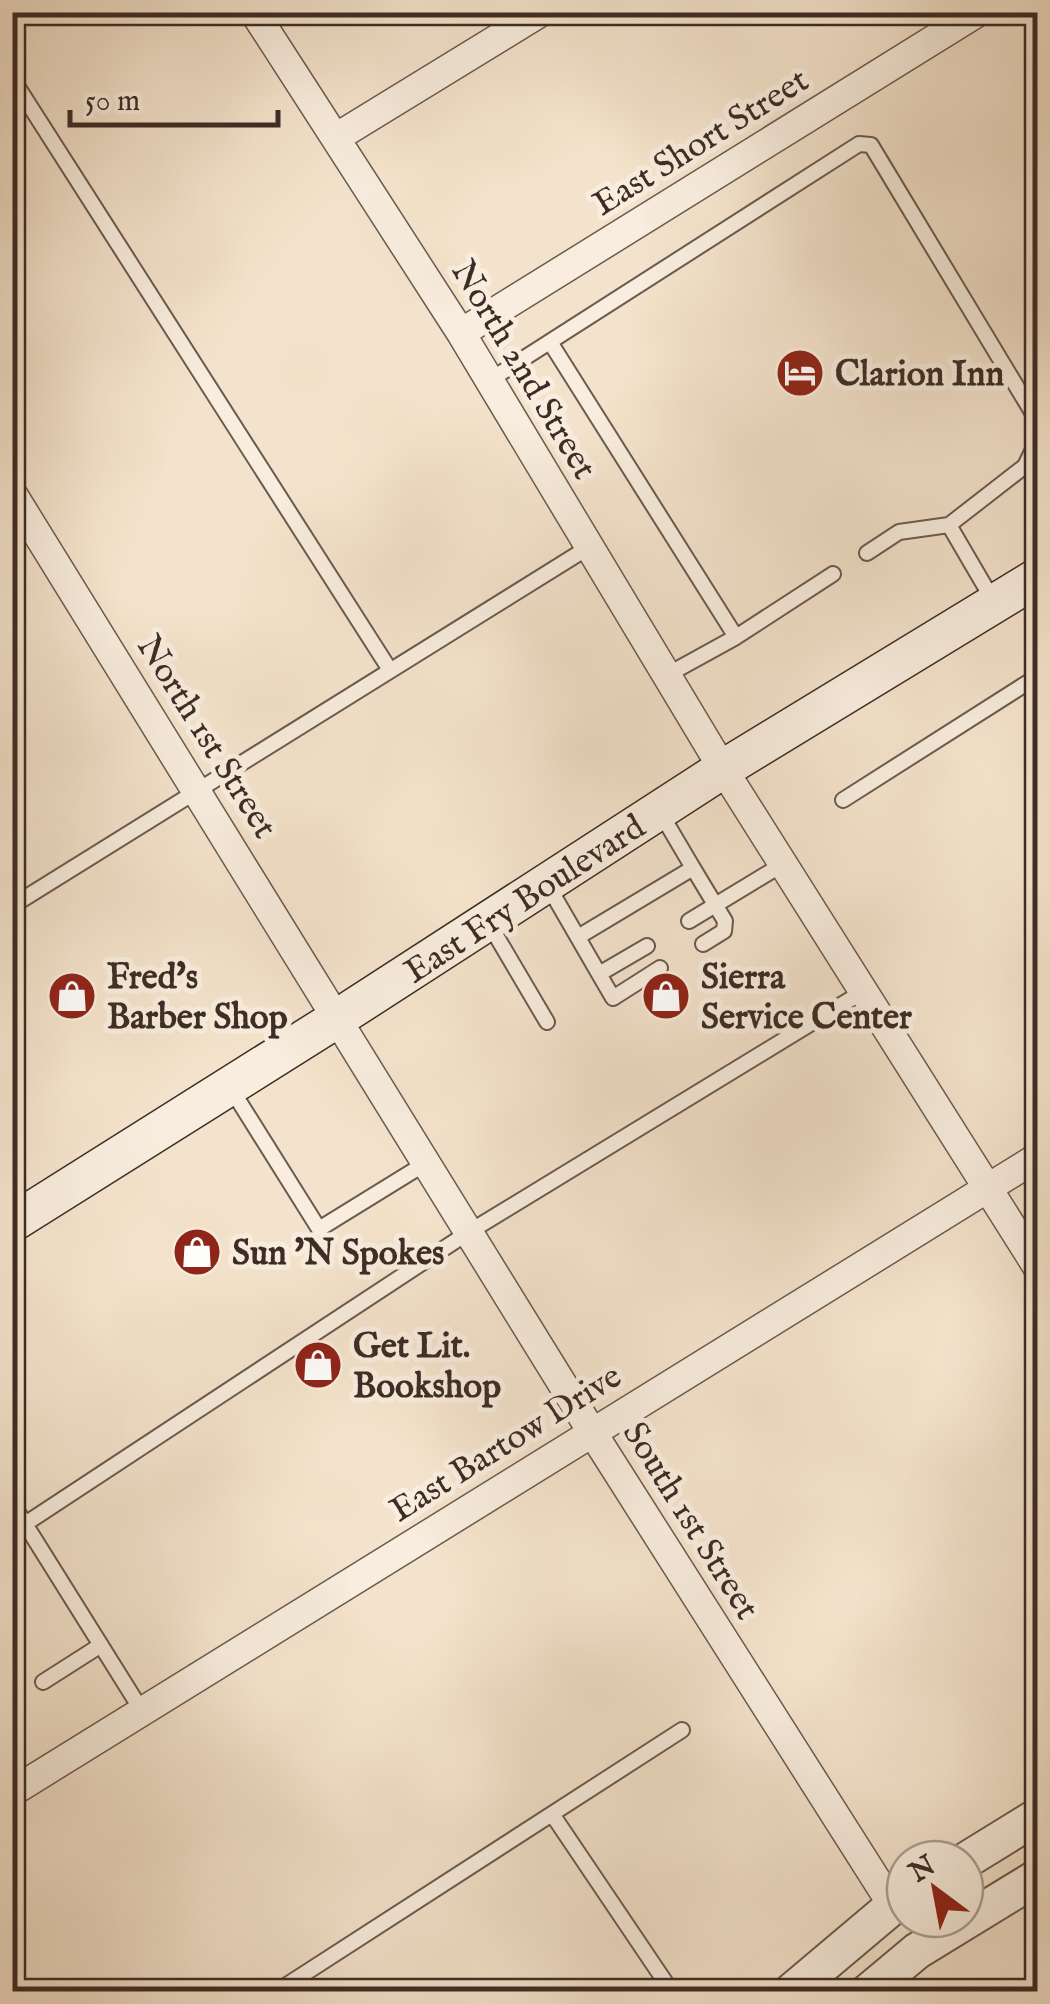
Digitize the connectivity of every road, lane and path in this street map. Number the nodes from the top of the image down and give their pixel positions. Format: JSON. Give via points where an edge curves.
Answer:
{"nodes":[{"id":1,"x":254,"y":12,"type":"edge"},
{"id":2,"x":541,"y":12,"type":"edge"},
{"id":3,"x":978,"y":12,"type":"edge"},
{"id":4,"x":12,"y":78,"type":"edge"},
{"id":5,"x":337,"y":137,"type":"junction"},
{"id":6,"x":461,"y":333,"type":"junction"},
{"id":7,"x":550,"y":342,"type":"junction"},
{"id":8,"x":490,"y":380,"type":"junction"},
{"id":9,"x":1038,"y":422,"type":"edge"},
{"id":10,"x":1038,"y":438,"type":"edge"},
{"id":11,"x":12,"y":493,"type":"edge"},
{"id":12,"x":949,"y":525,"type":"junction"},
{"id":13,"x":590,"y":547,"type":"junction"},
{"id":14,"x":867,"y":552,"type":"dead end"},
{"id":15,"x":833,"y":574,"type":"dead end"},
{"id":16,"x":1038,"y":577,"type":"edge"},
{"id":17,"x":995,"y":603,"type":"junction"},
{"id":18,"x":736,"y":637,"type":"junction"},
{"id":19,"x":390,"y":670,"type":"junction"},
{"id":20,"x":667,"y":675,"type":"junction"},
{"id":21,"x":1038,"y":676,"type":"edge"},
{"id":22,"x":724,"y":769,"type":"junction"},
{"id":23,"x":197,"y":790,"type":"junction"},
{"id":24,"x":843,"y":800,"type":"dead end"},
{"id":25,"x":659,"y":810,"type":"junction"},
{"id":26,"x":783,"y":864,"type":"junction"},
{"id":27,"x":693,"y":868,"type":"junction"},
{"id":28,"x":546,"y":884,"type":"junction"},
{"id":29,"x":717,"y":905,"type":"junction"},
{"id":30,"x":12,"y":906,"type":"edge"},
{"id":31,"x":488,"y":922,"type":"junction"},
{"id":32,"x":689,"y":922,"type":"dead end"},
{"id":33,"x":578,"y":937,"type":"junction"},
{"id":34,"x":703,"y":944,"type":"dead end"},
{"id":35,"x":647,"y":946,"type":"dead end"},
{"id":36,"x":660,"y":968,"type":"dead end"},
{"id":37,"x":599,"y":974,"type":"junction"},
{"id":38,"x":864,"y":990,"type":"junction"},
{"id":39,"x":338,"y":1018,"type":"junction"},
{"id":40,"x":547,"y":1022,"type":"dead end"},
{"id":41,"x":230,"y":1086,"type":"junction"},
{"id":42,"x":1038,"y":1157,"type":"edge"},
{"id":43,"x":426,"y":1163,"type":"junction"},
{"id":44,"x":988,"y":1188,"type":"junction"},
{"id":45,"x":12,"y":1223,"type":"edge"},
{"id":46,"x":469,"y":1232,"type":"junction"},
{"id":47,"x":1038,"y":1268,"type":"edge"},
{"id":48,"x":592,"y":1432,"type":"junction"},
{"id":49,"x":12,"y":1503,"type":"edge"},
{"id":50,"x":26,"y":1524,"type":"junction"},
{"id":51,"x":101,"y":1645,"type":"junction"},
{"id":52,"x":43,"y":1682,"type":"dead end"},
{"id":53,"x":142,"y":1711,"type":"junction"},
{"id":54,"x":682,"y":1730,"type":"dead end"},
{"id":55,"x":12,"y":1792,"type":"edge"},
{"id":56,"x":552,"y":1814,"type":"junction"},
{"id":57,"x":1038,"y":1816,"type":"edge"},
{"id":58,"x":985,"y":1849,"type":"edge"},
{"id":59,"x":1038,"y":1877,"type":"edge"},
{"id":60,"x":885,"y":1881,"type":"edge"},
{"id":61,"x":885,"y":1914,"type":"edge"},
{"id":62,"x":276,"y":1992,"type":"edge"},
{"id":63,"x":672,"y":1992,"type":"edge"},
{"id":64,"x":791,"y":1992,"type":"edge"},
{"id":65,"x":868,"y":1992,"type":"edge"}],
"edges":[{"from":1,"to":5,"type":"street","name":"North 2nd Street"},
{"from":2,"to":5,"type":"street"},
{"from":3,"to":6,"type":"street","name":"East Short Street"},
{"from":4,"to":19,"type":"lane"},
{"from":5,"to":6,"type":"street","name":"North 2nd Street"},
{"from":6,"to":8,"type":"street","name":"North 2nd Street"},
{"from":7,"to":8,"type":"lane"},
{"from":7,"to":9,"type":"lane","via":[[859,144],[872,145]]},
{"from":7,"to":18,"type":"lane"},
{"from":8,"to":13,"type":"street","name":"North 2nd Street"},
{"from":10,"to":12,"type":"lane","via":[[1025,466]]},
{"from":11,"to":23,"type":"street","name":"North 1st Street"},
{"from":12,"to":14,"type":"lane","via":[[899,532]]},
{"from":12,"to":17,"type":"lane"},
{"from":13,"to":19,"type":"lane"},
{"from":13,"to":20,"type":"street","name":"North 2nd Street"},
{"from":15,"to":18,"type":"lane"},
{"from":16,"to":17,"type":"main road","name":"East Fry Boulevard"},
{"from":17,"to":22,"type":"main road","name":"East Fry Boulevard"},
{"from":18,"to":20,"type":"lane"},
{"from":19,"to":23,"type":"lane"},
{"from":20,"to":22,"type":"street","name":"North 2nd Street"},
{"from":21,"to":24,"type":"lane"},
{"from":22,"to":25,"type":"main road","name":"East Fry Boulevard"},
{"from":22,"to":26,"type":"street","name":"North 2nd Street"},
{"from":23,"to":30,"type":"lane"},
{"from":23,"to":39,"type":"street","name":"North 1st Street"},
{"from":25,"to":27,"type":"lane"},
{"from":25,"to":28,"type":"main road","name":"East Fry Boulevard"},
{"from":26,"to":29,"type":"lane"},
{"from":26,"to":38,"type":"street","name":"North 2nd Street"},
{"from":27,"to":29,"type":"lane"},
{"from":27,"to":33,"type":"lane"},
{"from":28,"to":31,"type":"main road","name":"East Fry Boulevard"},
{"from":28,"to":33,"type":"lane"},
{"from":29,"to":32,"type":"lane"},
{"from":29,"to":34,"type":"lane","via":[[724,931]]},
{"from":31,"to":39,"type":"main road","name":"East Fry Boulevard"},
{"from":31,"to":40,"type":"lane"},
{"from":33,"to":37,"type":"lane"},
{"from":35,"to":37,"type":"lane"},
{"from":36,"to":37,"type":"lane","via":[[613,998]]},
{"from":38,"to":44,"type":"street","name":"North 2nd Street"},
{"from":38,"to":46,"type":"lane"},
{"from":39,"to":41,"type":"main road","name":"East Fry Boulevard"},
{"from":39,"to":43,"type":"street","name":"South 1st Street"},
{"from":41,"to":43,"type":"lane","via":[[319,1229]]},
{"from":41,"to":45,"type":"main road","name":"East Fry Boulevard"},
{"from":42,"to":44,"type":"street","name":"East Bartow Drive"},
{"from":43,"to":46,"type":"street","name":"South 1st Street"},
{"from":44,"to":47,"type":"street","name":"North 2nd Street"},
{"from":44,"to":48,"type":"street","name":"East Bartow Drive"},
{"from":46,"to":48,"type":"street","name":"South 1st Street"},
{"from":46,"to":50,"type":"lane"},
{"from":48,"to":53,"type":"street","name":"East Bartow Drive"},
{"from":48,"to":60,"type":"street","name":"South 1st Street"},
{"from":49,"to":50,"type":"lane"},
{"from":50,"to":51,"type":"lane"},
{"from":51,"to":52,"type":"lane"},
{"from":51,"to":53,"type":"lane"},
{"from":53,"to":55,"type":"street","name":"East Bartow Drive"},
{"from":54,"to":56,"type":"lane"},
{"from":56,"to":62,"type":"lane"},
{"from":56,"to":63,"type":"lane"},
{"from":57,"to":58,"type":"street"},
{"from":59,"to":65,"type":"street","via":[[917,1951]]},
{"from":61,"to":64,"type":"street"}]}
